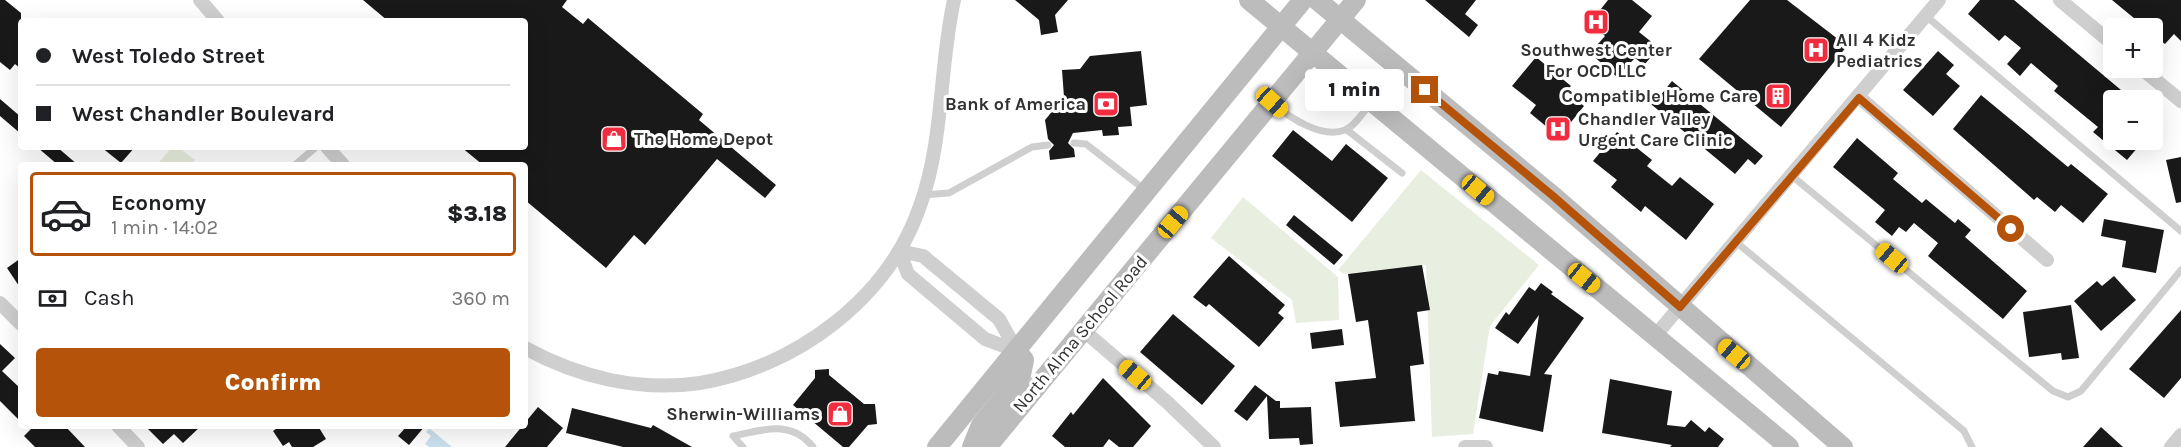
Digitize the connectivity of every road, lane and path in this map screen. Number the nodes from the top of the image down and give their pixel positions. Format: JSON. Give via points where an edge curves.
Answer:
{"nodes":[{"id":1,"x":200,"y":0,"type":"edge"},
{"id":2,"x":954,"y":0,"type":"edge"},
{"id":3,"x":1249,"y":0,"type":"edge"},
{"id":4,"x":1303,"y":0,"type":"edge"},
{"id":5,"x":1317,"y":0,"type":"edge"},
{"id":6,"x":1356,"y":0,"type":"edge"},
{"id":7,"x":1939,"y":0,"type":"edge"},
{"id":8,"x":2060,"y":0,"type":"edge"},
{"id":9,"x":1926,"y":16,"type":"junction"},
{"id":10,"x":215,"y":18,"type":"edge"},
{"id":11,"x":1340,"y":19,"type":"junction"},
{"id":12,"x":1280,"y":27,"type":"junction"},
{"id":13,"x":2103,"y":36,"type":"edge"},
{"id":14,"x":1312,"y":53,"type":"junction"},
{"id":15,"x":2153,"y":78,"type":"edge"},
{"id":16,"x":1859,"y":98,"type":"junction"},
{"id":17,"x":2181,"y":101,"type":"edge"},
{"id":18,"x":1272,"y":102,"type":"junction"},
{"id":19,"x":1372,"y":102,"type":"junction"},
{"id":20,"x":1347,"y":130,"type":"junction"},
{"id":21,"x":1074,"y":143,"type":"dead end"},
{"id":22,"x":1048,"y":146,"type":"dead end"},
{"id":23,"x":312,"y":150,"type":"edge"},
{"id":24,"x":330,"y":150,"type":"edge"},
{"id":25,"x":298,"y":162,"type":"edge"},
{"id":26,"x":340,"y":162,"type":"edge"},
{"id":27,"x":1402,"y":174,"type":"dead end"},
{"id":28,"x":1792,"y":176,"type":"junction"},
{"id":29,"x":1147,"y":192,"type":"junction"},
{"id":30,"x":923,"y":195,"type":"junction"},
{"id":31,"x":2181,"y":231,"type":"edge"},
{"id":32,"x":1736,"y":242,"type":"junction"},
{"id":33,"x":899,"y":251,"type":"junction"},
{"id":34,"x":2047,"y":260,"type":"dead end"},
{"id":35,"x":2181,"y":270,"type":"edge"},
{"id":36,"x":0,"y":303,"type":"edge"},
{"id":37,"x":1680,"y":307,"type":"junction"},
{"id":38,"x":18,"y":321,"type":"edge"},
{"id":39,"x":1083,"y":330,"type":"junction"},
{"id":40,"x":1655,"y":336,"type":"junction"},
{"id":41,"x":528,"y":350,"type":"edge"},
{"id":42,"x":1017,"y":351,"type":"junction"},
{"id":43,"x":121,"y":429,"type":"edge"},
{"id":44,"x":2181,"y":435,"type":"edge"},
{"id":45,"x":138,"y":447,"type":"edge"},
{"id":46,"x":743,"y":447,"type":"edge"},
{"id":47,"x":813,"y":447,"type":"edge"},
{"id":48,"x":937,"y":447,"type":"edge"},
{"id":49,"x":972,"y":447,"type":"edge"},
{"id":50,"x":987,"y":447,"type":"edge"},
{"id":51,"x":1214,"y":447,"type":"edge"},
{"id":52,"x":1465,"y":447,"type":"edge"},
{"id":53,"x":1486,"y":447,"type":"edge"},
{"id":54,"x":1789,"y":447,"type":"edge"},
{"id":55,"x":1843,"y":447,"type":"edge"},
{"id":56,"x":1972,"y":447,"type":"edge"},
{"id":57,"x":2171,"y":447,"type":"edge"}],
"edges":[{"from":1,"to":10,"type":"street"},
{"from":2,"to":30,"type":"street","via":[[937,135]]},
{"from":3,"to":12,"type":"main road"},
{"from":4,"to":12,"type":"main road","name":"North Alma School Road"},
{"from":5,"to":11,"type":"main road"},
{"from":6,"to":11,"type":"main road","name":"North Alma School Road"},
{"from":7,"to":9,"type":"street"},
{"from":8,"to":13,"type":"street"},
{"from":9,"to":16,"type":"street"},
{"from":9,"to":31,"type":"lane"},
{"from":11,"to":14,"type":"main road","name":"North Alma School Road"},
{"from":11,"to":37,"type":"main road"},
{"from":12,"to":14,"type":"main road"},
{"from":12,"to":29,"type":"main road","name":"North Alma School Road"},
{"from":14,"to":18,"type":"main road","name":"North Alma School Road"},
{"from":14,"to":19,"type":"main road"},
{"from":15,"to":17,"type":"street"},
{"from":16,"to":28,"type":"street"},
{"from":16,"to":34,"type":"street"},
{"from":18,"to":20,"type":"lane","via":[[1290,118],[1331,133]]},
{"from":18,"to":39,"type":"main road","name":"North Alma School Road"},
{"from":19,"to":20,"type":"lane"},
{"from":19,"to":40,"type":"main road"},
{"from":20,"to":27,"type":"lane"},
{"from":21,"to":29,"type":"lane","via":[[1086,144]]},
{"from":22,"to":30,"type":"lane","via":[[1032,147],[949,193]]},
{"from":23,"to":25,"type":"lane"},
{"from":24,"to":26,"type":"street"},
{"from":28,"to":32,"type":"street"},
{"from":28,"to":35,"type":"lane","via":[[2053,391],[2068,397],[2081,391]]},
{"from":29,"to":42,"type":"main road","name":"North Alma School Road"},
{"from":30,"to":33,"type":"street"},
{"from":32,"to":37,"type":"street"},
{"from":32,"to":56,"type":"lane","via":[[1964,431]]},
{"from":33,"to":41,"type":"street","via":[[867,295],[809,341],[757,366],[701,383],[625,383],[596,378],[566,369]]},
{"from":33,"to":42,"type":"street","via":[[908,274],[917,282],[985,339]]},
{"from":33,"to":42,"type":"street","via":[[923,256],[999,319]]},
{"from":36,"to":38,"type":"street"},
{"from":37,"to":40,"type":"street"},
{"from":37,"to":55,"type":"main road"},
{"from":39,"to":50,"type":"main road","name":"North Alma School Road"},
{"from":39,"to":51,"type":"street"},
{"from":40,"to":54,"type":"main road"},
{"from":42,"to":48,"type":"main road","name":"North Alma School Road"},
{"from":42,"to":49,"type":"main road","via":[[1024,360],[1021,375],[981,425]]},
{"from":43,"to":45,"type":"street"},
{"from":44,"to":57,"type":"street"},
{"from":46,"to":47,"type":"lane","via":[[733,436],[779,427],[794,430]]},
{"from":52,"to":53,"type":"street"}]}
